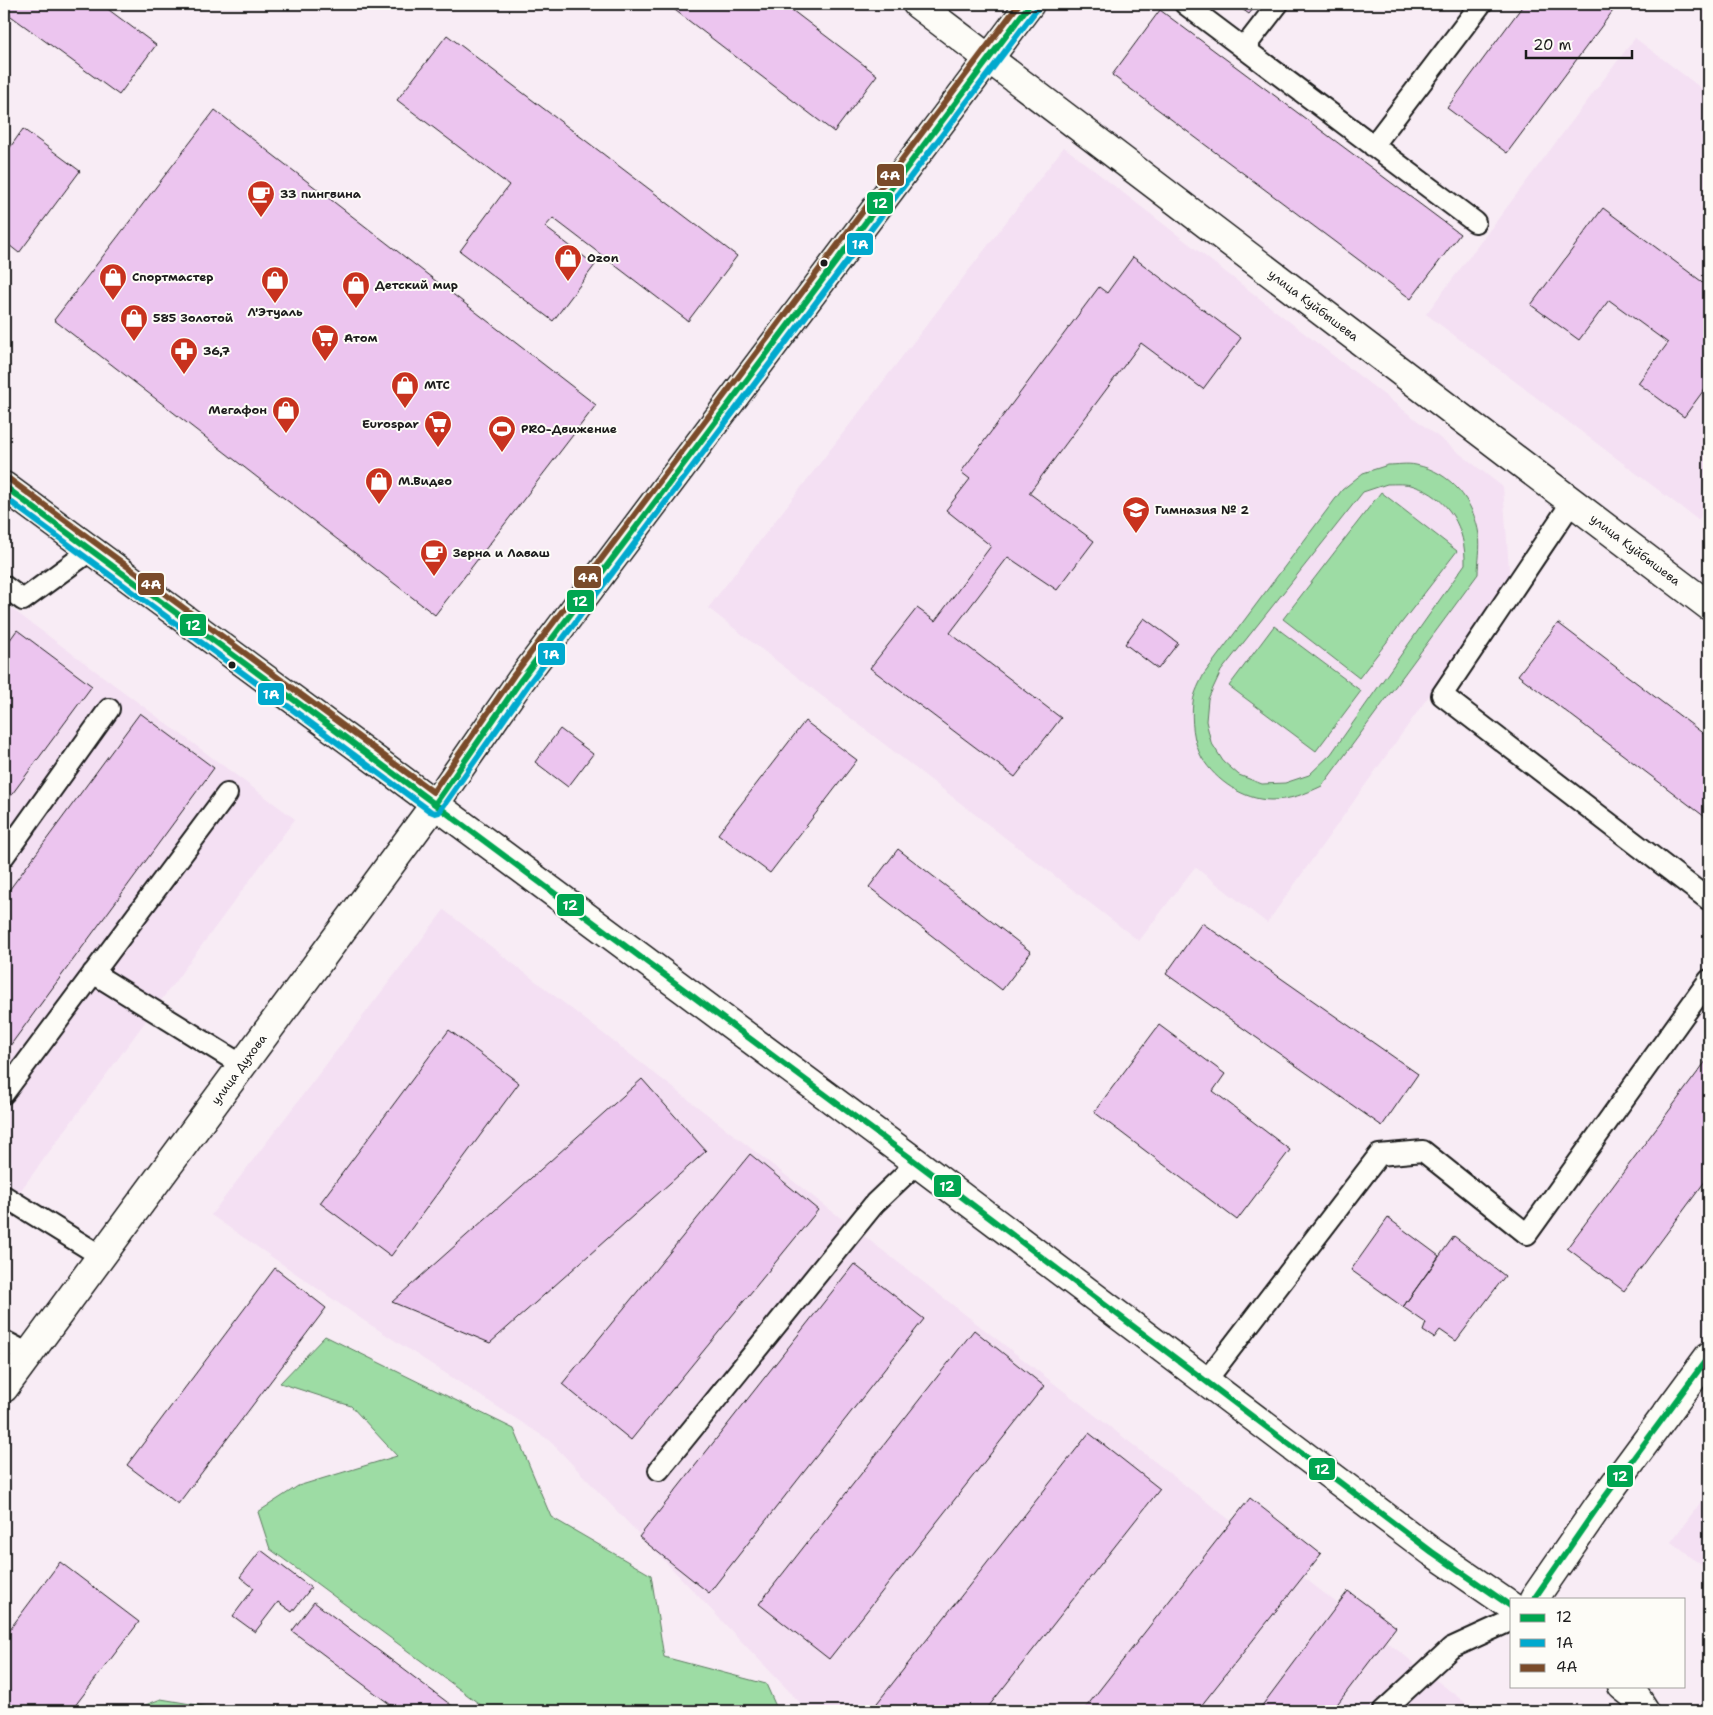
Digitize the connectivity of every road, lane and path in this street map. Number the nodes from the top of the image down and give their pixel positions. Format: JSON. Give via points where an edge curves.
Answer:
{"nodes":[{"id":1,"x":917,"y":4,"type":"edge"},
{"id":2,"x":1030,"y":4,"type":"edge"},
{"id":3,"x":1185,"y":4,"type":"edge"},
{"id":4,"x":1278,"y":4,"type":"edge"},
{"id":5,"x":1481,"y":4,"type":"edge"},
{"id":6,"x":1244,"y":48,"type":"junction"},
{"id":7,"x":990,"y":58,"type":"junction"},
{"id":8,"x":1373,"y":146,"type":"junction"},
{"id":9,"x":1475,"y":222,"type":"dead end"},
{"id":10,"x":4,"y":486,"type":"edge"},
{"id":11,"x":1572,"y":502,"type":"junction"},
{"id":12,"x":91,"y":550,"type":"junction"},
{"id":13,"x":6,"y":593,"type":"edge"},
{"id":14,"x":1709,"y":606,"type":"edge"},
{"id":15,"x":110,"y":709,"type":"dead end"},
{"id":16,"x":227,"y":794,"type":"dead end"},
{"id":17,"x":435,"y":804,"type":"junction"},
{"id":18,"x":4,"y":856,"type":"edge"},
{"id":19,"x":1709,"y":900,"type":"edge"},
{"id":20,"x":93,"y":973,"type":"junction"},
{"id":21,"x":1709,"y":980,"type":"edge"},
{"id":22,"x":242,"y":1065,"type":"junction"},
{"id":23,"x":4,"y":1093,"type":"edge"},
{"id":24,"x":917,"y":1164,"type":"junction"},
{"id":25,"x":4,"y":1196,"type":"edge"},
{"id":26,"x":101,"y":1256,"type":"junction"},
{"id":27,"x":4,"y":1341,"type":"edge"},
{"id":28,"x":29,"y":1354,"type":"junction"},
{"id":29,"x":1709,"y":1356,"type":"edge"},
{"id":30,"x":1205,"y":1382,"type":"junction"},
{"id":31,"x":4,"y":1388,"type":"edge"},
{"id":32,"x":659,"y":1470,"type":"dead end"},
{"id":33,"x":1535,"y":1598,"type":"edge"},
{"id":34,"x":1510,"y":1606,"type":"edge"},
{"id":35,"x":1510,"y":1621,"type":"edge"},
{"id":36,"x":1625,"y":1688,"type":"edge"},
{"id":37,"x":1383,"y":1711,"type":"edge"},
{"id":38,"x":1645,"y":1711,"type":"edge"}],
"edges":[{"from":1,"to":7,"type":"street","name":"улица Куйбышева"},
{"from":2,"to":7,"type":"street","name":"улица Духова"},
{"from":3,"to":6,"type":"lane"},
{"from":4,"to":6,"type":"lane"},
{"from":5,"to":8,"type":"lane"},
{"from":6,"to":8,"type":"lane"},
{"from":7,"to":11,"type":"street","name":"улица Куйбышева"},
{"from":7,"to":17,"type":"street","name":"улица Духова","via":[[521,680]]},
{"from":8,"to":9,"type":"lane"},
{"from":10,"to":12,"type":"street"},
{"from":11,"to":14,"type":"street","name":"улица Куйбышева"},
{"from":11,"to":19,"type":"lane","via":[[1442,695]]},
{"from":12,"to":13,"type":"lane","via":[[22,600]]},
{"from":12,"to":17,"type":"street"},
{"from":15,"to":18,"type":"lane"},
{"from":16,"to":20,"type":"lane"},
{"from":17,"to":22,"type":"street","name":"улица Духова"},
{"from":17,"to":24,"type":"street"},
{"from":20,"to":22,"type":"lane"},
{"from":20,"to":23,"type":"lane"},
{"from":21,"to":30,"type":"lane","via":[[1527,1234],[1423,1151],[1379,1155]]},
{"from":22,"to":26,"type":"street","name":"улица Духова"},
{"from":24,"to":30,"type":"street"},
{"from":24,"to":32,"type":"lane","via":[[875,1203]]},
{"from":25,"to":26,"type":"lane"},
{"from":26,"to":28,"type":"street","name":"улица Духова"},
{"from":27,"to":28,"type":"lane"},
{"from":28,"to":31,"type":"street","name":"улица Духова"},
{"from":29,"to":33,"type":"street","via":[[1598,1505]]},
{"from":30,"to":34,"type":"street","via":[[1432,1552]]},
{"from":35,"to":37,"type":"lane","via":[[1451,1648]]},
{"from":36,"to":38,"type":"street","via":[[1636,1697]]}]}
